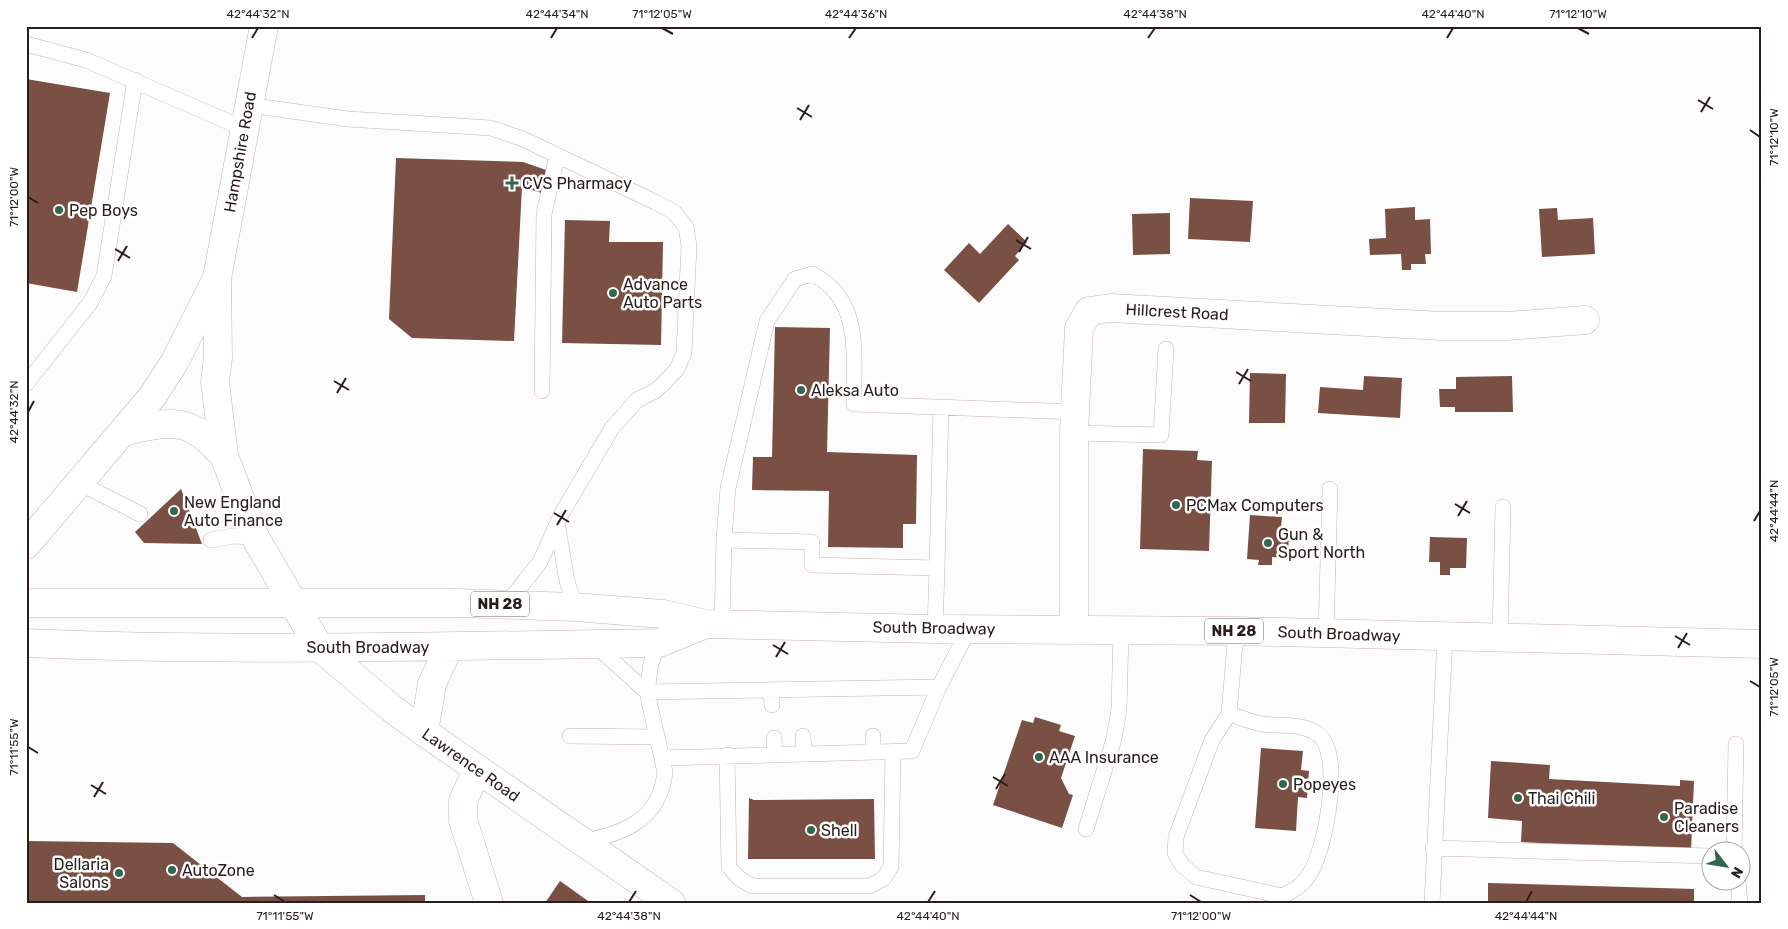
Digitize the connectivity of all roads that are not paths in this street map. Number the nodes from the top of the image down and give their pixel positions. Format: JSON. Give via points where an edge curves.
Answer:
{"nodes":[{"id":1,"x":264,"y":26,"type":"edge"},
{"id":2,"x":26,"y":44,"type":"edge"},
{"id":3,"x":135,"y":80,"type":"junction"},
{"id":4,"x":247,"y":117,"type":"junction"},
{"id":5,"x":557,"y":156,"type":"junction"},
{"id":6,"x":217,"y":278,"type":"junction"},
{"id":7,"x":1585,"y":320,"type":"dead end"},
{"id":8,"x":1166,"y":349,"type":"dead end"},
{"id":9,"x":26,"y":384,"type":"edge"},
{"id":10,"x":542,"y":391,"type":"dead end"},
{"id":11,"x":941,"y":407,"type":"junction"},
{"id":12,"x":1075,"y":422,"type":"junction"},
{"id":13,"x":125,"y":431,"type":"junction"},
{"id":14,"x":224,"y":456,"type":"junction"},
{"id":15,"x":79,"y":483,"type":"junction"},
{"id":16,"x":1330,"y":489,"type":"dead end"},
{"id":17,"x":1503,"y":508,"type":"dead end"},
{"id":18,"x":140,"y":514,"type":"dead end"},
{"id":19,"x":558,"y":527,"type":"junction"},
{"id":20,"x":255,"y":537,"type":"junction"},
{"id":21,"x":211,"y":540,"type":"dead end"},
{"id":22,"x":724,"y":540,"type":"junction"},
{"id":23,"x":26,"y":545,"type":"edge"},
{"id":24,"x":937,"y":568,"type":"junction"},
{"id":25,"x":26,"y":603,"type":"edge"},
{"id":26,"x":292,"y":604,"type":"junction"},
{"id":27,"x":506,"y":605,"type":"junction"},
{"id":28,"x":575,"y":607,"type":"junction"},
{"id":29,"x":714,"y":624,"type":"junction"},
{"id":30,"x":968,"y":629,"type":"junction"},
{"id":31,"x":1074,"y":629,"type":"junction"},
{"id":32,"x":935,"y":630,"type":"junction"},
{"id":33,"x":1121,"y":630,"type":"junction"},
{"id":34,"x":1236,"y":631,"type":"junction"},
{"id":35,"x":1326,"y":634,"type":"junction"},
{"id":36,"x":1445,"y":637,"type":"junction"},
{"id":37,"x":1500,"y":638,"type":"junction"},
{"id":38,"x":26,"y":643,"type":"edge"},
{"id":39,"x":659,"y":643,"type":"junction"},
{"id":40,"x":593,"y":644,"type":"junction"},
{"id":41,"x":1762,"y":644,"type":"edge"},
{"id":42,"x":319,"y":647,"type":"junction"},
{"id":43,"x":449,"y":647,"type":"junction"},
{"id":44,"x":940,"y":687,"type":"junction"},
{"id":45,"x":647,"y":692,"type":"junction"},
{"id":46,"x":1229,"y":714,"type":"junction"},
{"id":47,"x":424,"y":732,"type":"junction"},
{"id":48,"x":570,"y":736,"type":"dead end"},
{"id":49,"x":803,"y":736,"type":"dead end"},
{"id":50,"x":873,"y":736,"type":"dead end"},
{"id":51,"x":657,"y":737,"type":"junction"},
{"id":52,"x":774,"y":738,"type":"dead end"},
{"id":53,"x":1736,"y":744,"type":"dead end"},
{"id":54,"x":737,"y":750,"type":"junction"},
{"id":55,"x":873,"y":752,"type":"junction"},
{"id":56,"x":893,"y":752,"type":"junction"},
{"id":57,"x":774,"y":754,"type":"junction"},
{"id":58,"x":804,"y":754,"type":"junction"},
{"id":59,"x":663,"y":758,"type":"junction"},
{"id":60,"x":477,"y":770,"type":"junction"},
{"id":61,"x":1086,"y":829,"type":"dead end"},
{"id":62,"x":581,"y":842,"type":"junction"},
{"id":63,"x":1734,"y":842,"type":"edge"},
{"id":64,"x":1434,"y":848,"type":"junction"},
{"id":65,"x":1700,"y":856,"type":"edge"},
{"id":66,"x":489,"y":903,"type":"edge"},
{"id":67,"x":671,"y":903,"type":"edge"},
{"id":68,"x":1432,"y":903,"type":"edge"}],
"edges":[{"from":1,"to":4,"type":"main road","name":"Hampshire Road"},
{"from":2,"to":3,"type":"lane","via":[[86,60]]},
{"from":3,"to":4,"type":"lane"},
{"from":3,"to":9,"type":"lane","via":[[104,276],[90,303]]},
{"from":4,"to":5,"type":"lane","via":[[348,118],[490,128],[524,139]]},
{"from":4,"to":6,"type":"main road","name":"Hampshire Road"},
{"from":5,"to":10,"type":"lane","via":[[544,214]]},
{"from":5,"to":19,"type":"lane","via":[[674,212],[686,228],[689,246],[684,353],[665,382],[637,400],[612,428],[562,513]]},
{"from":6,"to":13,"type":"main road","name":"Hampshire Road","via":[[174,363]]},
{"from":6,"to":14,"type":"main road","name":"Hampshire Road","via":[[218,358],[215,382]]},
{"from":7,"to":12,"type":"main road","name":"Hillcrest Road","via":[[1507,326],[1442,326],[1111,308],[1089,311],[1079,328]]},
{"from":8,"to":12,"type":"lane","via":[[1161,435]]},
{"from":11,"to":12,"type":"lane"},
{"from":11,"to":22,"type":"lane","via":[[854,404],[853,332],[842,298],[829,282],[813,274],[794,278],[767,321],[728,488]]},
{"from":11,"to":24,"type":"lane"},
{"from":12,"to":31,"type":"main road","name":"Hillcrest Road"},
{"from":13,"to":14,"type":"main road","name":"Hampshire Road","via":[[176,423],[207,437]]},
{"from":13,"to":15,"type":"main road","name":"Hampshire Road"},
{"from":14,"to":20,"type":"main road","name":"Hampshire Road"},
{"from":15,"to":18,"type":"lane"},
{"from":15,"to":23,"type":"main road","name":"Hampshire Road"},
{"from":16,"to":35,"type":"lane"},
{"from":17,"to":37,"type":"lane"},
{"from":19,"to":27,"type":"lane","via":[[540,562]]},
{"from":19,"to":28,"type":"lane","via":[[566,581]]},
{"from":20,"to":21,"type":"lane"},
{"from":20,"to":26,"type":"main road","name":"Hampshire Road"},
{"from":22,"to":24,"type":"lane","via":[[812,542],[812,565]]},
{"from":22,"to":29,"type":"lane"},
{"from":24,"to":32,"type":"lane"},
{"from":25,"to":26,"type":"main road","name":"South Broadway","number":"NH 28"},
{"from":26,"to":27,"type":"main road","name":"South Broadway","number":"NH 28"},
{"from":26,"to":42,"type":"main road","name":"Lawrence Road"},
{"from":27,"to":28,"type":"main road","name":"South Broadway","number":"NH 28"},
{"from":28,"to":29,"type":"main road","name":"South Broadway","number":"NH 28","via":[[663,614]]},
{"from":29,"to":32,"type":"main road","name":"South Broadway","number":"NH 28"},
{"from":29,"to":39,"type":"main road","name":"South Broadway","number":"NH 28"},
{"from":30,"to":31,"type":"main road","name":"South Broadway","number":"NH 28"},
{"from":30,"to":32,"type":"main road","name":"South Broadway","number":"NH 28"},
{"from":30,"to":44,"type":"lane"},
{"from":31,"to":33,"type":"main road","name":"South Broadway","number":"NH 28"},
{"from":33,"to":34,"type":"main road","name":"South Broadway","number":"NH 28"},
{"from":33,"to":61,"type":"lane","via":[[1119,709],[1114,739]]},
{"from":34,"to":35,"type":"main road","name":"South Broadway","number":"NH 28"},
{"from":34,"to":46,"type":"lane"},
{"from":35,"to":36,"type":"main road","name":"South Broadway","number":"NH 28"},
{"from":36,"to":37,"type":"main road","name":"South Broadway","number":"NH 28"},
{"from":36,"to":64,"type":"lane"},
{"from":37,"to":41,"type":"main road","name":"South Broadway","number":"NH 28"},
{"from":38,"to":42,"type":"main road","name":"South Broadway","number":"NH 28","via":[[115,647]]},
{"from":39,"to":40,"type":"main road","name":"South Broadway","number":"NH 28"},
{"from":39,"to":45,"type":"lane","via":[[651,663]]},
{"from":40,"to":43,"type":"main road","name":"South Broadway","number":"NH 28"},
{"from":40,"to":45,"type":"lane"},
{"from":42,"to":43,"type":"main road","name":"South Broadway","number":"NH 28"},
{"from":42,"to":47,"type":"main road","name":"Lawrence Road"},
{"from":43,"to":47,"type":"main road","via":[[432,684]]},
{"from":44,"to":45,"type":"lane","via":[[872,696],[740,698]]},
{"from":44,"to":56,"type":"lane","via":[[912,752]]},
{"from":45,"to":51,"type":"lane"},
{"from":46,"to":46,"type":"lane","via":[[1212,740],[1176,837],[1175,853],[1182,865],[1196,877],[1282,896],[1296,890],[1310,875],[1321,848],[1331,764],[1328,747],[1321,736],[1307,728],[1262,724]]},
{"from":47,"to":60,"type":"main road","name":"Lawrence Road"},
{"from":48,"to":51,"type":"lane"},
{"from":49,"to":58,"type":"lane"},
{"from":50,"to":55,"type":"lane"},
{"from":51,"to":59,"type":"lane"},
{"from":52,"to":57,"type":"lane"},
{"from":53,"to":63,"type":"lane"},
{"from":54,"to":56,"type":"lane","via":[[729,867],[752,886],[870,886],[883,879],[891,867]]},
{"from":54,"to":57,"type":"lane"},
{"from":54,"to":59,"type":"lane"},
{"from":55,"to":56,"type":"lane"},
{"from":55,"to":58,"type":"lane","via":[[836,745]]},
{"from":57,"to":58,"type":"lane"},
{"from":59,"to":62,"type":"lane","via":[[663,785],[656,804],[644,817],[606,838]]},
{"from":60,"to":62,"type":"main road","name":"Lawrence Road"},
{"from":60,"to":66,"type":"main road","via":[[464,801],[463,820]]},
{"from":62,"to":67,"type":"main road","name":"Lawrence Road"},
{"from":64,"to":65,"type":"lane"},
{"from":64,"to":68,"type":"lane"}]}
